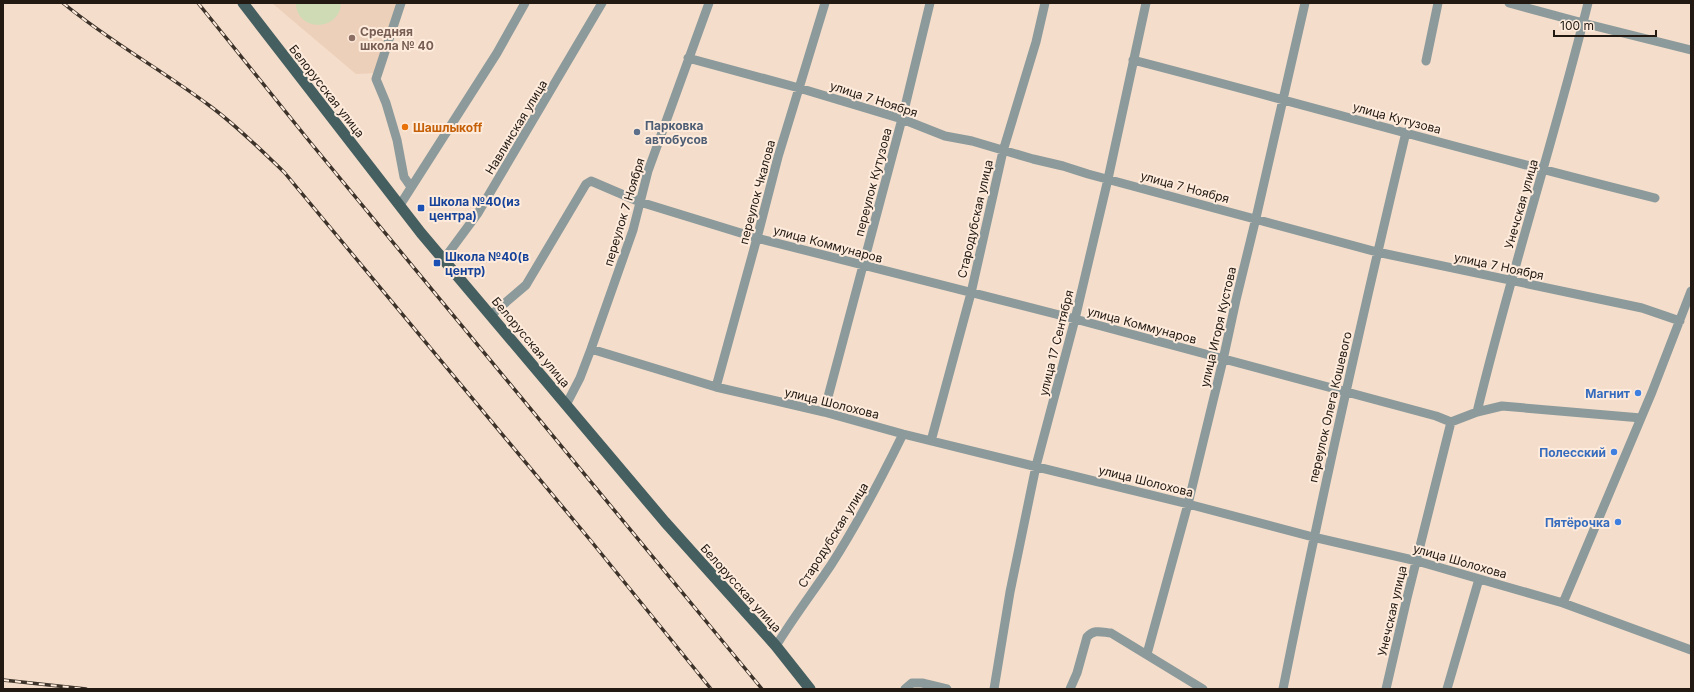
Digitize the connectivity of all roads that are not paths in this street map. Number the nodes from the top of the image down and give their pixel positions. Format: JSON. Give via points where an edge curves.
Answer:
{"nodes":[{"id":1,"x":242,"y":3,"type":"edge"},
{"id":2,"x":400,"y":3,"type":"edge"},
{"id":3,"x":525,"y":3,"type":"edge"},
{"id":4,"x":602,"y":3,"type":"edge"},
{"id":5,"x":709,"y":3,"type":"edge"},
{"id":6,"x":825,"y":3,"type":"edge"},
{"id":7,"x":930,"y":3,"type":"edge"},
{"id":8,"x":1045,"y":3,"type":"edge"},
{"id":9,"x":1146,"y":3,"type":"edge"},
{"id":10,"x":1305,"y":3,"type":"edge"},
{"id":11,"x":1438,"y":3,"type":"edge"},
{"id":12,"x":1509,"y":3,"type":"edge"},
{"id":13,"x":1588,"y":3,"type":"edge"},
{"id":14,"x":1583,"y":24,"type":"junction"},
{"id":15,"x":1691,"y":50,"type":"edge"},
{"id":16,"x":688,"y":58,"type":"junction"},
{"id":17,"x":1133,"y":60,"type":"junction"},
{"id":18,"x":1426,"y":61,"type":"dead end"},
{"id":19,"x":799,"y":88,"type":"junction"},
{"id":20,"x":1284,"y":99,"type":"junction"},
{"id":21,"x":902,"y":120,"type":"junction"},
{"id":22,"x":1406,"y":132,"type":"junction"},
{"id":23,"x":1004,"y":151,"type":"junction"},
{"id":24,"x":1544,"y":170,"type":"junction"},
{"id":25,"x":1108,"y":179,"type":"junction"},
{"id":26,"x":411,"y":187,"type":"junction"},
{"id":27,"x":1655,"y":198,"type":"dead end"},
{"id":28,"x":640,"y":202,"type":"junction"},
{"id":29,"x":400,"y":205,"type":"junction"},
{"id":30,"x":1256,"y":218,"type":"junction"},
{"id":31,"x":757,"y":238,"type":"junction"},
{"id":32,"x":1378,"y":252,"type":"junction"},
{"id":33,"x":444,"y":259,"type":"junction"},
{"id":34,"x":863,"y":266,"type":"junction"},
{"id":35,"x":1511,"y":281,"type":"junction"},
{"id":36,"x":1691,"y":291,"type":"edge"},
{"id":37,"x":971,"y":293,"type":"junction"},
{"id":38,"x":492,"y":315,"type":"junction"},
{"id":39,"x":1075,"y":319,"type":"junction"},
{"id":40,"x":1680,"y":321,"type":"junction"},
{"id":41,"x":591,"y":349,"type":"junction"},
{"id":42,"x":1223,"y":360,"type":"junction"},
{"id":43,"x":716,"y":387,"type":"junction"},
{"id":44,"x":1345,"y":391,"type":"junction"},
{"id":45,"x":566,"y":405,"type":"junction"},
{"id":46,"x":824,"y":412,"type":"junction"},
{"id":47,"x":1477,"y":412,"type":"junction"},
{"id":48,"x":1641,"y":418,"type":"junction"},
{"id":49,"x":1451,"y":422,"type":"junction"},
{"id":50,"x":903,"y":434,"type":"junction"},
{"id":51,"x":932,"y":441,"type":"junction"},
{"id":52,"x":1036,"y":466,"type":"junction"},
{"id":53,"x":1188,"y":504,"type":"junction"},
{"id":54,"x":1313,"y":537,"type":"junction"},
{"id":55,"x":1417,"y":561,"type":"junction"},
{"id":56,"x":1479,"y":579,"type":"junction"},
{"id":57,"x":1563,"y":603,"type":"junction"},
{"id":58,"x":776,"y":646,"type":"junction"},
{"id":59,"x":1691,"y":650,"type":"edge"},
{"id":60,"x":1146,"y":654,"type":"junction"},
{"id":61,"x":810,"y":689,"type":"edge"},
{"id":62,"x":905,"y":689,"type":"edge"},
{"id":63,"x":947,"y":689,"type":"edge"},
{"id":64,"x":994,"y":689,"type":"edge"},
{"id":65,"x":1070,"y":689,"type":"edge"},
{"id":66,"x":1203,"y":689,"type":"edge"},
{"id":67,"x":1283,"y":689,"type":"edge"},
{"id":68,"x":1386,"y":689,"type":"edge"},
{"id":69,"x":1447,"y":689,"type":"edge"}],
"edges":[{"from":1,"to":29,"type":"main road","name":"Белорусская улица"},
{"from":2,"to":26,"type":"street","via":[[376,79],[397,140],[404,177]]},
{"from":3,"to":26,"type":"street","via":[[497,53]]},
{"from":4,"to":33,"type":"street","name":"Навлинская улица","via":[[478,213]]},
{"from":5,"to":16,"type":"street","name":"переулок 7 Ноября"},
{"from":6,"to":19,"type":"street","name":"переулок Чкалова"},
{"from":7,"to":21,"type":"street","name":"переулок Кутузова"},
{"from":8,"to":23,"type":"street","name":"Стародубская улица"},
{"from":9,"to":17,"type":"street","name":"улица 17 Сентября"},
{"from":10,"to":20,"type":"street","name":"улица Игоря Кустова"},
{"from":11,"to":18,"type":"street"},
{"from":12,"to":14,"type":"street"},
{"from":13,"to":14,"type":"street","name":"Унечская улица"},
{"from":14,"to":15,"type":"street"},
{"from":14,"to":24,"type":"street","name":"Унечская улица"},
{"from":16,"to":19,"type":"street","name":"улица 7 Ноября"},
{"from":16,"to":28,"type":"street","name":"переулок 7 Ноября","via":[[648,171]]},
{"from":17,"to":20,"type":"street","name":"улица Кутузова"},
{"from":17,"to":25,"type":"street","name":"улица 17 Сентября"},
{"from":19,"to":21,"type":"street","name":"улица 7 Ноября"},
{"from":19,"to":31,"type":"street","name":"переулок Чкалова"},
{"from":20,"to":22,"type":"street","name":"улица Кутузова"},
{"from":20,"to":30,"type":"street","name":"улица Игоря Кустова"},
{"from":21,"to":23,"type":"street","name":"улица 7 Ноября","via":[[945,136]]},
{"from":21,"to":34,"type":"street","name":"переулок Кутузова"},
{"from":22,"to":24,"type":"street","name":"улица Кутузова"},
{"from":22,"to":32,"type":"street","name":"переулок Олега Кошевого"},
{"from":23,"to":25,"type":"street","name":"улица 7 Ноября"},
{"from":23,"to":37,"type":"street","name":"Стародубская улица"},
{"from":24,"to":27,"type":"street","name":"улица Кутузова"},
{"from":24,"to":35,"type":"street","name":"Унечская улица"},
{"from":25,"to":30,"type":"street","name":"улица 7 Ноября"},
{"from":25,"to":39,"type":"street","name":"улица 17 Сентября"},
{"from":26,"to":29,"type":"street"},
{"from":28,"to":31,"type":"street","name":"улица Коммунаров"},
{"from":28,"to":38,"type":"street","name":"улица Коммунаров","via":[[594,181],[588,182],[526,285]]},
{"from":28,"to":41,"type":"street","name":"переулок 7 Ноября","via":[[633,230]]},
{"from":29,"to":33,"type":"main road","name":"Белорусская улица"},
{"from":30,"to":32,"type":"street","name":"улица 7 Ноября"},
{"from":30,"to":42,"type":"street","name":"улица Игоря Кустова"},
{"from":31,"to":34,"type":"street","name":"улица Коммунаров"},
{"from":31,"to":43,"type":"street","name":"переулок Чкалова"},
{"from":32,"to":35,"type":"street","name":"улица 7 Ноября"},
{"from":32,"to":44,"type":"street","name":"переулок Олега Кошевого"},
{"from":33,"to":38,"type":"main road","name":"Белорусская улица"},
{"from":34,"to":37,"type":"street","name":"улица Коммунаров"},
{"from":34,"to":46,"type":"street","name":"переулок Кутузова"},
{"from":35,"to":40,"type":"street","name":"улица 7 Ноября","via":[[1642,308]]},
{"from":35,"to":47,"type":"street","name":"Унечская улица"},
{"from":36,"to":40,"type":"street"},
{"from":37,"to":39,"type":"street","name":"улица Коммунаров"},
{"from":37,"to":51,"type":"street","name":"Стародубская улица"},
{"from":38,"to":45,"type":"main road","name":"Белорусская улица"},
{"from":39,"to":42,"type":"street","name":"улица Коммунаров"},
{"from":39,"to":52,"type":"street","name":"улица 17 Сентября"},
{"from":40,"to":48,"type":"street"},
{"from":41,"to":43,"type":"street","name":"улица Шолохова"},
{"from":41,"to":45,"type":"street","name":"переулок 7 Ноября"},
{"from":42,"to":44,"type":"street","name":"улица Коммунаров"},
{"from":42,"to":53,"type":"street","name":"улица Игоря Кустова"},
{"from":43,"to":46,"type":"street","name":"улица Шолохова"},
{"from":44,"to":49,"type":"street","name":"улица Коммунаров"},
{"from":44,"to":54,"type":"street","name":"переулок Олега Кошевого"},
{"from":45,"to":58,"type":"main road","name":"Белорусская улица","via":[[665,522]]},
{"from":46,"to":50,"type":"street","name":"улица Шолохова"},
{"from":47,"to":48,"type":"street","via":[[1502,406]]},
{"from":47,"to":49,"type":"street"},
{"from":48,"to":57,"type":"street"},
{"from":49,"to":55,"type":"street","name":"Унечская улица"},
{"from":50,"to":51,"type":"street","name":"улица Шолохова"},
{"from":50,"to":58,"type":"street","name":"Стародубская улица","via":[[862,516]]},
{"from":51,"to":52,"type":"street","name":"улица Шолохова"},
{"from":52,"to":53,"type":"street","name":"улица Шолохова"},
{"from":52,"to":64,"type":"street","name":"улица 17 Сентября","via":[[1010,592]]},
{"from":53,"to":54,"type":"street","name":"улица Шолохова"},
{"from":53,"to":60,"type":"street","name":"улица Игоря Кустова"},
{"from":54,"to":55,"type":"street","name":"улица Шолохова"},
{"from":54,"to":67,"type":"street","name":"переулок Олега Кошевого"},
{"from":55,"to":56,"type":"street","name":"улица Шолохова"},
{"from":55,"to":68,"type":"street","name":"Унечская улица"},
{"from":56,"to":57,"type":"street","name":"улица Шолохова"},
{"from":56,"to":69,"type":"street"},
{"from":57,"to":59,"type":"street","name":"улица Шолохова"},
{"from":58,"to":61,"type":"main road","name":"Белорусская улица"},
{"from":60,"to":65,"type":"street","via":[[1111,633],[1091,633],[1087,637],[1078,673]]},
{"from":60,"to":66,"type":"street"},
{"from":62,"to":63,"type":"street","via":[[912,682]]}]}
